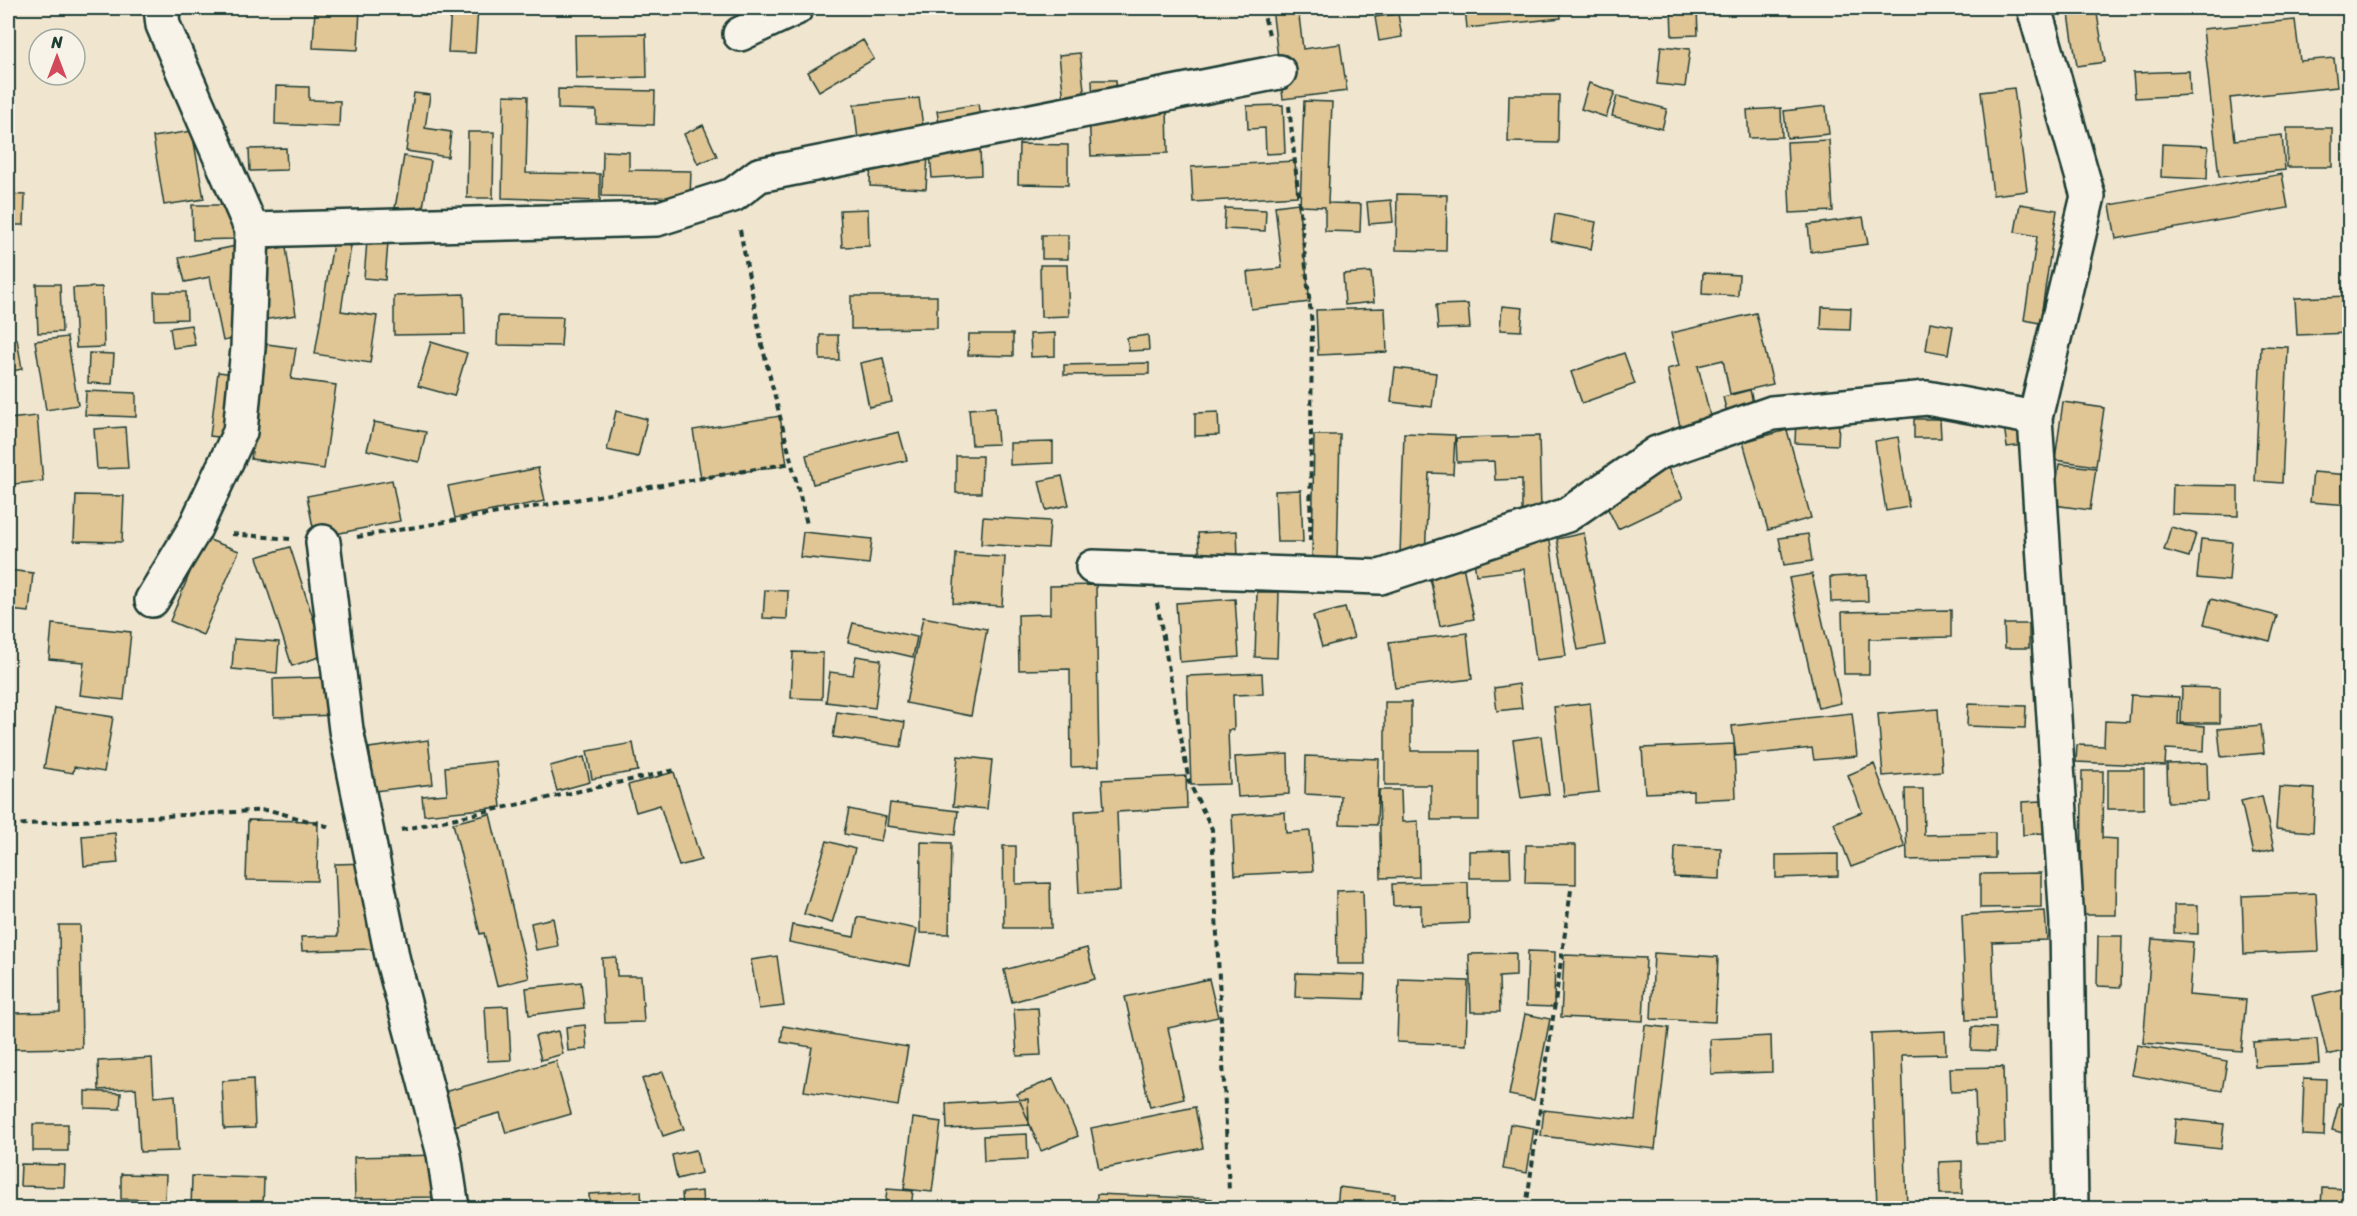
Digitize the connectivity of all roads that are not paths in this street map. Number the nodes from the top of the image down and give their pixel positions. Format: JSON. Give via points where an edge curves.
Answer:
{"nodes":[{"id":1,"x":161,"y":8,"type":"edge"},
{"id":2,"x":796,"y":8,"type":"edge"},
{"id":3,"x":2034,"y":8,"type":"edge"},
{"id":4,"x":740,"y":34,"type":"dead end"},
{"id":5,"x":1279,"y":72,"type":"road end"},
{"id":6,"x":252,"y":230,"type":"junction"},
{"id":7,"x":2035,"y":418,"type":"junction"},
{"id":8,"x":323,"y":542,"type":"road end"},
{"id":9,"x":1093,"y":567,"type":"dead end"},
{"id":10,"x":152,"y":600,"type":"dead end"},
{"id":11,"x":452,"y":1209,"type":"edge"},
{"id":12,"x":2071,"y":1209,"type":"edge"}],
"edges":[{"from":1,"to":6,"type":"street","via":[[163,25]]},
{"from":2,"to":4,"type":"street"},
{"from":3,"to":7,"type":"street","via":[[2088,196]]},
{"from":5,"to":6,"type":"street","via":[[759,176],[734,195],[657,219]]},
{"from":6,"to":10,"type":"street","via":[[248,348],[240,432],[194,530]]},
{"from":7,"to":9,"type":"street","via":[[1927,398],[1772,413],[1657,453],[1567,516],[1380,577]]},
{"from":7,"to":12,"type":"street","via":[[2067,922]]},
{"from":8,"to":11,"type":"street","via":[[346,730],[393,961],[444,1154]]}]}
